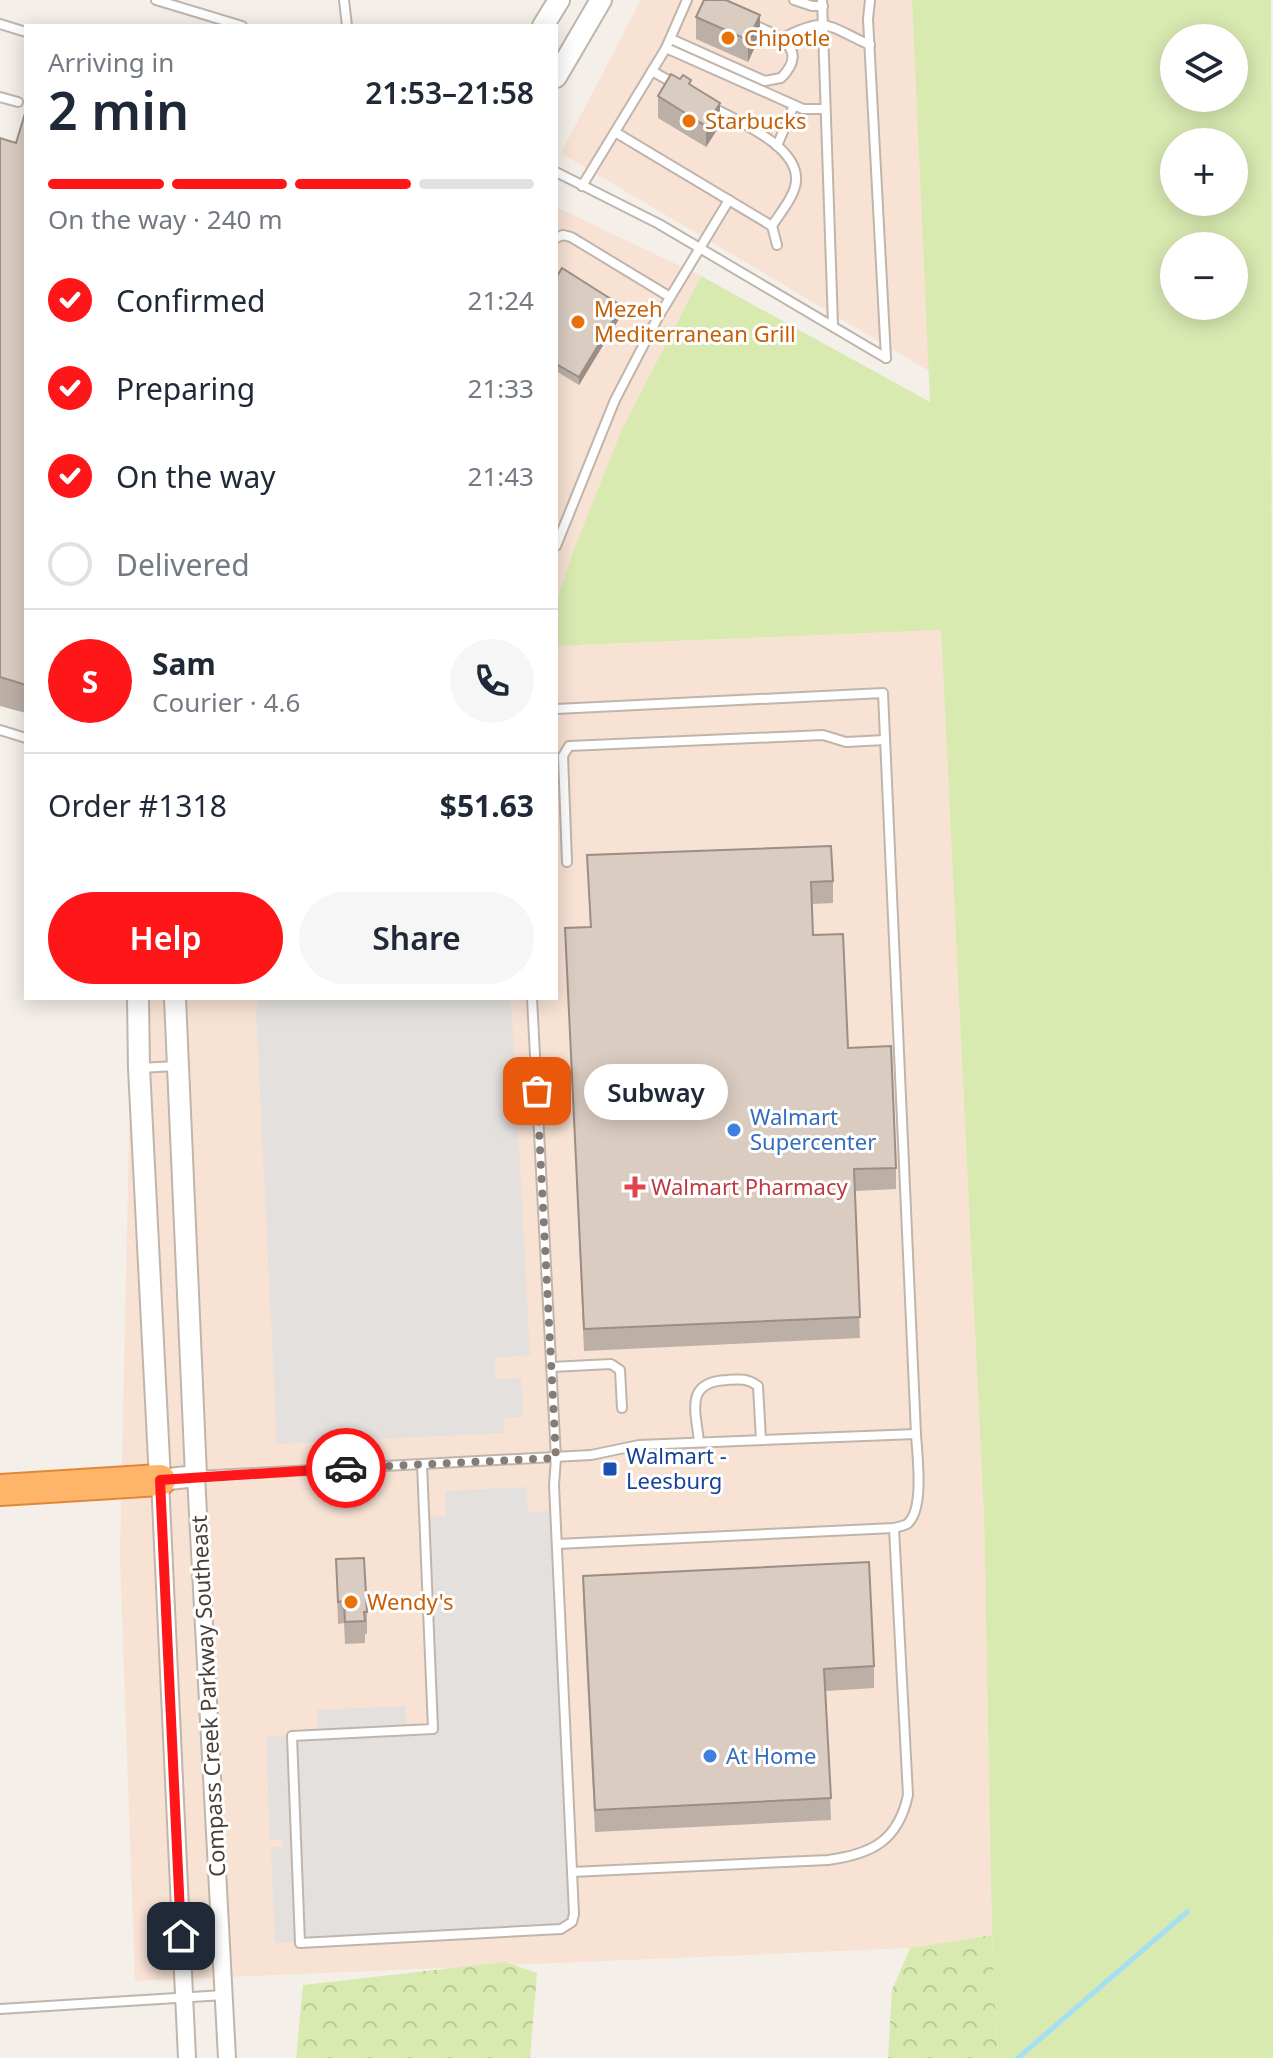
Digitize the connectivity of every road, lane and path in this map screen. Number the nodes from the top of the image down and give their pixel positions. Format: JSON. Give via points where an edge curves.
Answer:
{"nodes":[{"id":1,"x":156,"y":0,"type":"edge"},
{"id":2,"x":344,"y":0,"type":"edge"},
{"id":3,"x":559,"y":0,"type":"edge"},
{"id":4,"x":601,"y":0,"type":"edge"},
{"id":5,"x":687,"y":0,"type":"edge"},
{"id":6,"x":794,"y":0,"type":"edge"},
{"id":7,"x":870,"y":0,"type":"edge"},
{"id":8,"x":822,"y":3,"type":"edge"},
{"id":9,"x":742,"y":19,"type":"edge"},
{"id":10,"x":823,"y":23,"type":"junction"},
{"id":11,"x":0,"y":24,"type":"edge"},
{"id":12,"x":235,"y":24,"type":"edge"},
{"id":13,"x":347,"y":24,"type":"edge"},
{"id":14,"x":544,"y":24,"type":"edge"},
{"id":15,"x":24,"y":31,"type":"edge"},
{"id":16,"x":783,"y":38,"type":"junction"},
{"id":17,"x":668,"y":43,"type":"junction"},
{"id":18,"x":870,"y":45,"type":"junction"},
{"id":19,"x":652,"y":71,"type":"junction"},
{"id":20,"x":558,"y":74,"type":"edge"},
{"id":21,"x":689,"y":93,"type":"edge"},
{"id":22,"x":0,"y":97,"type":"edge"},
{"id":23,"x":701,"y":100,"type":"edge"},
{"id":24,"x":18,"y":102,"type":"dead end"},
{"id":25,"x":794,"y":105,"type":"junction"},
{"id":26,"x":825,"y":109,"type":"junction"},
{"id":27,"x":615,"y":132,"type":"junction"},
{"id":28,"x":777,"y":146,"type":"junction"},
{"id":29,"x":558,"y":173,"type":"edge"},
{"id":30,"x":582,"y":186,"type":"junction"},
{"id":31,"x":729,"y":200,"type":"junction"},
{"id":32,"x":772,"y":226,"type":"junction"},
{"id":33,"x":558,"y":237,"type":"edge"},
{"id":34,"x":777,"y":245,"type":"dead end"},
{"id":35,"x":701,"y":248,"type":"junction"},
{"id":36,"x":670,"y":297,"type":"junction"},
{"id":37,"x":833,"y":325,"type":"junction"},
{"id":38,"x":558,"y":533,"type":"edge"},
{"id":39,"x":558,"y":709,"type":"edge"},
{"id":40,"x":0,"y":730,"type":"edge"},
{"id":41,"x":24,"y":737,"type":"edge"},
{"id":42,"x":885,"y":740,"type":"junction"},
{"id":43,"x":567,"y":862,"type":"dead end"},
{"id":44,"x":138,"y":1000,"type":"edge"},
{"id":45,"x":175,"y":1000,"type":"edge"},
{"id":46,"x":532,"y":1000,"type":"edge"},
{"id":47,"x":177,"y":1066,"type":"junction"},
{"id":48,"x":139,"y":1068,"type":"junction"},
{"id":49,"x":551,"y":1367,"type":"junction"},
{"id":50,"x":622,"y":1408,"type":"dead end"},
{"id":51,"x":916,"y":1434,"type":"junction"},
{"id":52,"x":761,"y":1440,"type":"junction"},
{"id":53,"x":699,"y":1442,"type":"junction"},
{"id":54,"x":556,"y":1458,"type":"junction"},
{"id":55,"x":422,"y":1464,"type":"junction"},
{"id":56,"x":196,"y":1476,"type":"junction"},
{"id":57,"x":160,"y":1480,"type":"junction"},
{"id":58,"x":0,"y":1490,"type":"edge"},
{"id":59,"x":894,"y":1528,"type":"junction"},
{"id":60,"x":557,"y":1544,"type":"junction"},
{"id":61,"x":572,"y":1872,"type":"junction"},
{"id":62,"x":224,"y":1995,"type":"junction"},
{"id":63,"x":184,"y":1997,"type":"junction"},
{"id":64,"x":0,"y":2009,"type":"edge"},
{"id":65,"x":187,"y":2058,"type":"edge"},
{"id":66,"x":227,"y":2058,"type":"edge"}],
"edges":[{"from":1,"to":12,"type":"lane"},
{"from":2,"to":13,"type":"lane"},
{"from":3,"to":14,"type":"street"},
{"from":4,"to":20,"type":"street"},
{"from":5,"to":17,"type":"lane"},
{"from":6,"to":8,"type":"lane","via":[[812,6]]},
{"from":7,"to":18,"type":"lane"},
{"from":8,"to":10,"type":"lane"},
{"from":9,"to":16,"type":"lane"},
{"from":10,"to":16,"type":"lane"},
{"from":10,"to":18,"type":"lane"},
{"from":10,"to":26,"type":"lane"},
{"from":11,"to":15,"type":"lane"},
{"from":16,"to":17,"type":"lane","via":[[791,48],[791,63],[781,78],[765,81]]},
{"from":17,"to":19,"type":"lane"},
{"from":17,"to":25,"type":"lane"},
{"from":18,"to":37,"type":"lane","via":[[886,358]]},
{"from":19,"to":21,"type":"lane"},
{"from":19,"to":27,"type":"lane"},
{"from":22,"to":24,"type":"lane"},
{"from":23,"to":28,"type":"lane"},
{"from":25,"to":26,"type":"lane"},
{"from":25,"to":28,"type":"lane"},
{"from":26,"to":37,"type":"lane"},
{"from":27,"to":30,"type":"lane"},
{"from":27,"to":31,"type":"lane"},
{"from":28,"to":32,"type":"lane","via":[[792,162],[796,182]]},
{"from":29,"to":30,"type":"lane"},
{"from":30,"to":35,"type":"lane"},
{"from":31,"to":32,"type":"lane"},
{"from":31,"to":35,"type":"lane"},
{"from":32,"to":34,"type":"lane"},
{"from":33,"to":36,"type":"lane","via":[[571,237]]},
{"from":35,"to":36,"type":"lane"},
{"from":35,"to":37,"type":"lane"},
{"from":36,"to":38,"type":"lane","via":[[615,400]]},
{"from":39,"to":42,"type":"lane","via":[[883,693]]},
{"from":40,"to":41,"type":"lane"},
{"from":42,"to":43,"type":"lane","via":[[846,742],[823,735],[569,746],[563,756]]},
{"from":42,"to":51,"type":"lane"},
{"from":44,"to":48,"type":"street","name":"Compass Creek Parkway Southeast"},
{"from":45,"to":47,"type":"street","name":"Compass Creek Parkway Southeast"},
{"from":46,"to":49,"type":"lane"},
{"from":47,"to":48,"type":"lane"},
{"from":47,"to":56,"type":"street","name":"Compass Creek Parkway Southeast"},
{"from":48,"to":57,"type":"street","name":"Compass Creek Parkway Southeast"},
{"from":49,"to":50,"type":"lane","via":[[611,1364],[620,1370]]},
{"from":49,"to":54,"type":"lane"},
{"from":51,"to":52,"type":"lane"},
{"from":51,"to":59,"type":"lane","via":[[915,1514]]},
{"from":52,"to":53,"type":"lane"},
{"from":52,"to":53,"type":"lane","via":[[758,1386],[748,1379],[712,1380],[700,1387],[694,1400]]},
{"from":53,"to":54,"type":"lane"},
{"from":54,"to":55,"type":"lane"},
{"from":54,"to":60,"type":"lane"},
{"from":55,"to":56,"type":"lane"},
{"from":55,"to":61,"type":"lane","via":[[433,1729],[292,1736],[300,1943],[561,1929],[574,1914]]},
{"from":56,"to":57,"type":"street"},
{"from":56,"to":62,"type":"street","name":"Compass Creek Parkway Southeast"},
{"from":57,"to":58,"type":"highway"},
{"from":57,"to":63,"type":"street","name":"Compass Creek Parkway Southeast"},
{"from":59,"to":60,"type":"lane"},
{"from":59,"to":61,"type":"lane","via":[[908,1795],[892,1832],[878,1846],[828,1860]]},
{"from":60,"to":61,"type":"lane"},
{"from":62,"to":63,"type":"lane"},
{"from":62,"to":66,"type":"street","name":"Compass Creek Parkway Southeast"},
{"from":63,"to":64,"type":"lane"},
{"from":63,"to":65,"type":"street","name":"Compass Creek Parkway Southeast"}]}
